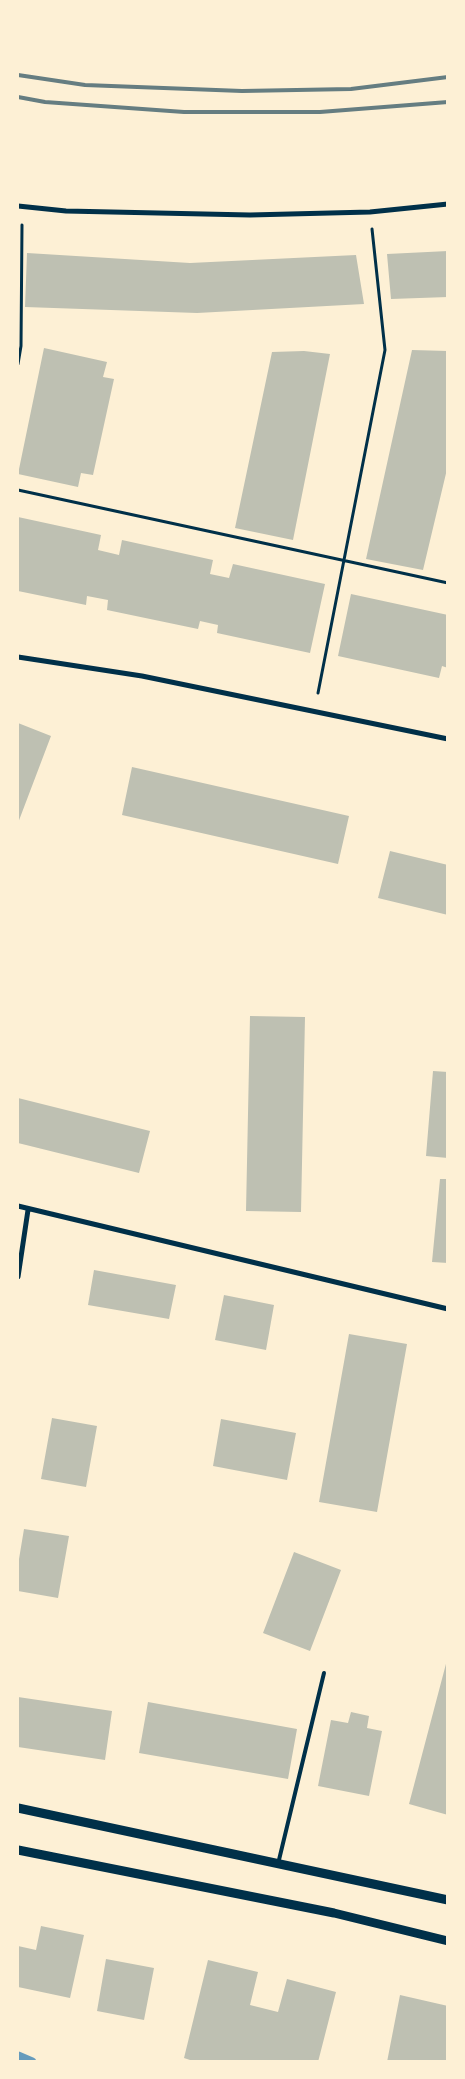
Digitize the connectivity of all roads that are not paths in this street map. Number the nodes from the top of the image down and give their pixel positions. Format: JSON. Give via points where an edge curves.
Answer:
{"nodes":[{"id":1,"x":448,"y":204,"type":"edge"},
{"id":2,"x":20,"y":207,"type":"edge"},
{"id":3,"x":18,"y":658,"type":"edge"},
{"id":4,"x":448,"y":739,"type":"edge"},
{"id":5,"x":18,"y":1206,"type":"edge"},
{"id":6,"x":28,"y":1210,"type":"junction"},
{"id":7,"x":18,"y":1277,"type":"edge"},
{"id":8,"x":448,"y":1309,"type":"edge"},
{"id":9,"x":324,"y":1673,"type":"dead end"},
{"id":10,"x":18,"y":1808,"type":"edge"},
{"id":11,"x":18,"y":1850,"type":"edge"},
{"id":12,"x":278,"y":1864,"type":"junction"},
{"id":13,"x":448,"y":1900,"type":"edge"},
{"id":14,"x":448,"y":1942,"type":"edge"}],
"edges":[{"from":1,"to":2,"type":"street","via":[[370,212],[250,216],[105,213]]},
{"from":3,"to":4,"type":"street","via":[[142,676]]},
{"from":5,"to":6,"type":"street"},
{"from":6,"to":7,"type":"street"},
{"from":6,"to":8,"type":"street"},
{"from":9,"to":12,"type":"lane"},
{"from":10,"to":12,"type":"street"},
{"from":11,"to":14,"type":"street","via":[[334,1913]]},
{"from":12,"to":13,"type":"street"}]}
